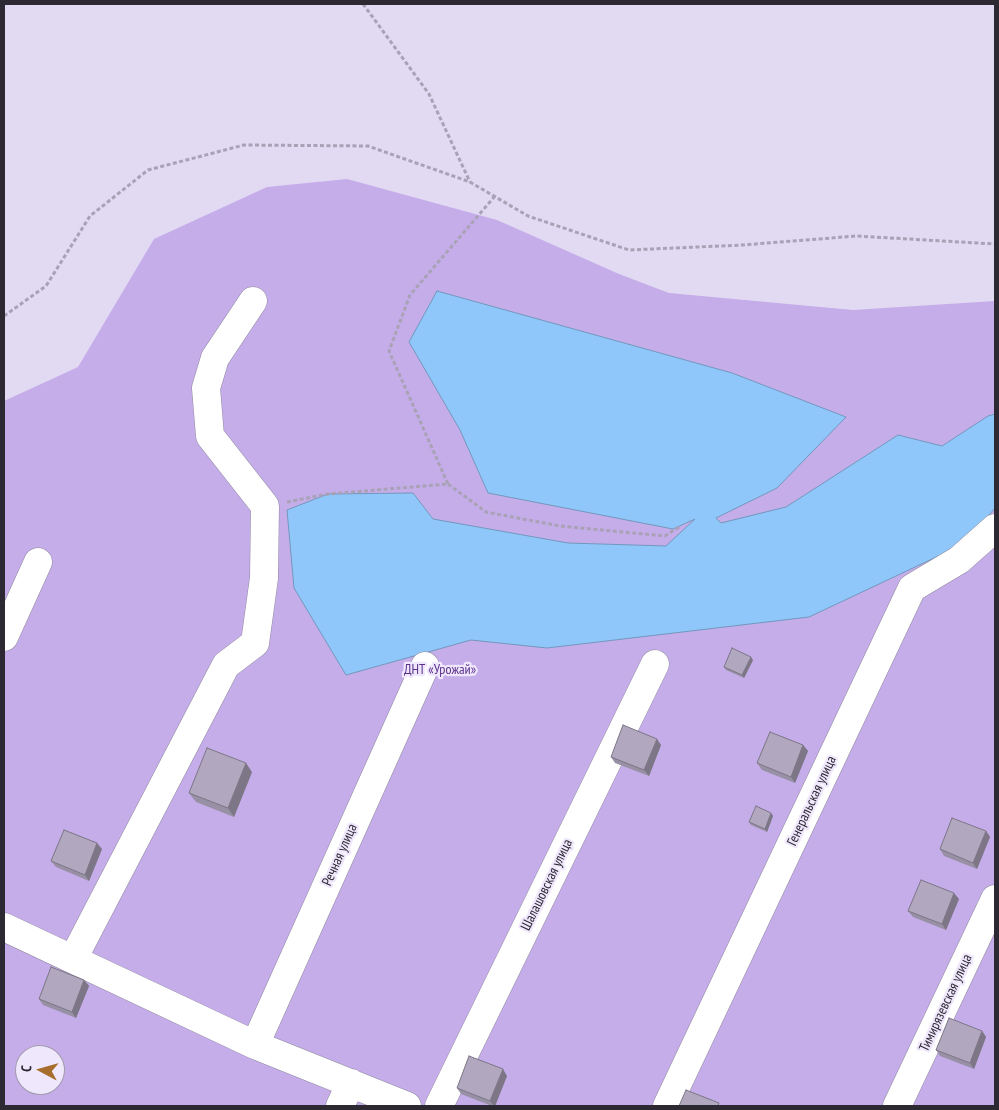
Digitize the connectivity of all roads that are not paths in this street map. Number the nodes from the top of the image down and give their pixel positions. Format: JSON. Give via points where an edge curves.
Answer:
{"nodes":[{"id":1,"x":253,"y":301,"type":"dead end"},
{"id":2,"x":995,"y":528,"type":"edge"},
{"id":3,"x":38,"y":562,"type":"dead end"},
{"id":4,"x":4,"y":637,"type":"edge"},
{"id":5,"x":655,"y":664,"type":"dead end"},
{"id":6,"x":425,"y":666,"type":"dead end"},
{"id":7,"x":995,"y":899,"type":"edge"},
{"id":8,"x":4,"y":928,"type":"edge"},
{"id":9,"x":73,"y":959,"type":"junction"},
{"id":10,"x":255,"y":1045,"type":"junction"},
{"id":11,"x":346,"y":1095,"type":"edge"},
{"id":12,"x":407,"y":1106,"type":"edge"},
{"id":13,"x":439,"y":1106,"type":"edge"},
{"id":14,"x":667,"y":1106,"type":"edge"},
{"id":15,"x":897,"y":1106,"type":"edge"}],
"edges":[{"from":1,"to":9,"type":"street","via":[[215,358],[206,388],[210,436],[265,506],[264,578],[255,643],[226,665]]},
{"from":2,"to":14,"type":"street","name":"Генеральская улица","via":[[959,560],[912,588]]},
{"from":3,"to":4,"type":"street"},
{"from":5,"to":13,"type":"street","name":"Шалашовская улица"},
{"from":6,"to":10,"type":"street","name":"Речная улица"},
{"from":7,"to":15,"type":"street","name":"Тимирязевская улица"},
{"from":8,"to":9,"type":"street"},
{"from":9,"to":10,"type":"street"},
{"from":10,"to":11,"type":"street"},
{"from":11,"to":12,"type":"street"}]}
